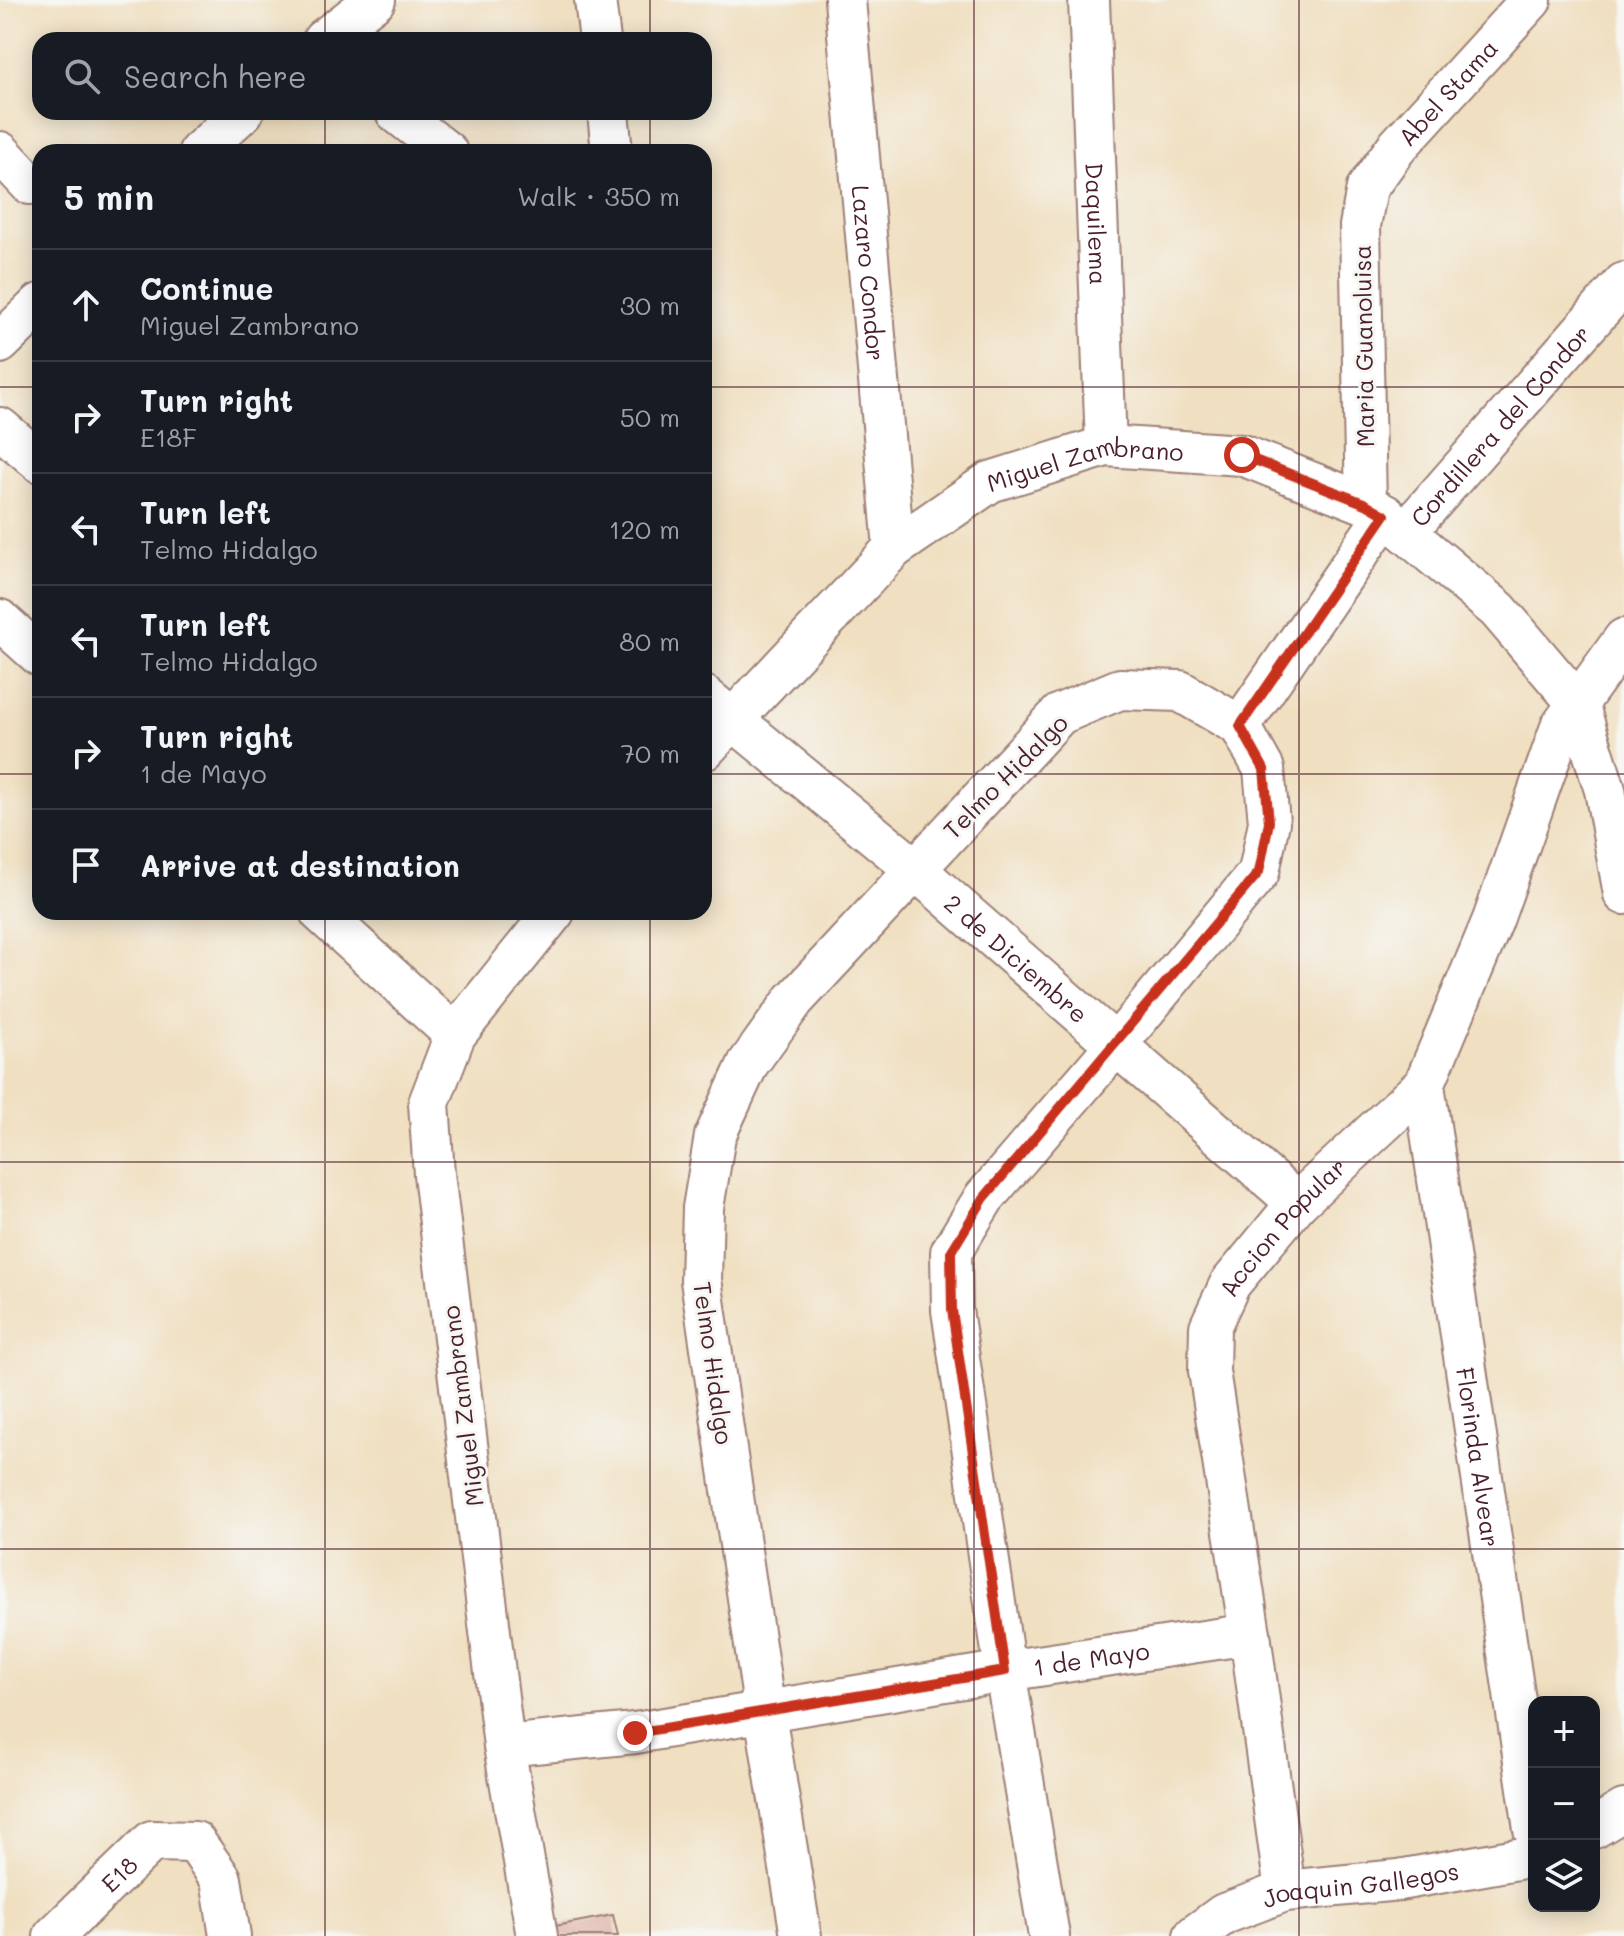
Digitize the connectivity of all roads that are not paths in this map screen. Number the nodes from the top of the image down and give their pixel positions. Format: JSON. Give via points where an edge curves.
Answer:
{"nodes":[{"id":1,"x":375,"y":0,"type":"edge"},
{"id":2,"x":595,"y":0,"type":"edge"},
{"id":3,"x":845,"y":0,"type":"edge"},
{"id":4,"x":1089,"y":0,"type":"edge"},
{"id":5,"x":1531,"y":0,"type":"edge"},
{"id":6,"x":333,"y":32,"type":"edge"},
{"id":7,"x":599,"y":32,"type":"edge"},
{"id":8,"x":234,"y":120,"type":"edge"},
{"id":9,"x":406,"y":120,"type":"edge"},
{"id":10,"x":609,"y":120,"type":"edge"},
{"id":11,"x":208,"y":144,"type":"edge"},
{"id":12,"x":437,"y":144,"type":"edge"},
{"id":13,"x":611,"y":144,"type":"edge"},
{"id":14,"x":0,"y":152,"type":"edge"},
{"id":15,"x":30,"y":184,"type":"dead end"},
{"id":16,"x":1367,"y":188,"type":"joint"},
{"id":17,"x":1624,"y":283,"type":"edge"},
{"id":18,"x":32,"y":312,"type":"edge"},
{"id":19,"x":0,"y":343,"type":"edge"},
{"id":20,"x":0,"y":428,"type":"edge"},
{"id":21,"x":1106,"y":446,"type":"junction"},
{"id":22,"x":32,"y":455,"type":"edge"},
{"id":23,"x":1386,"y":517,"type":"junction"},
{"id":24,"x":894,"y":548,"type":"junction"},
{"id":25,"x":0,"y":620,"type":"edge"},
{"id":26,"x":1624,"y":639,"type":"edge"},
{"id":27,"x":32,"y":649,"type":"edge"},
{"id":28,"x":1578,"y":704,"type":"junction"},
{"id":29,"x":718,"y":707,"type":"edge"},
{"id":30,"x":1240,"y":726,"type":"junction"},
{"id":31,"x":1614,"y":788,"type":"edge"},
{"id":32,"x":915,"y":869,"type":"junction"},
{"id":33,"x":1624,"y":894,"type":"edge"},
{"id":34,"x":329,"y":920,"type":"edge"},
{"id":35,"x":548,"y":920,"type":"edge"},
{"id":36,"x":455,"y":1035,"type":"junction"},
{"id":37,"x":1116,"y":1045,"type":"junction"},
{"id":38,"x":1424,"y":1085,"type":"junction"},
{"id":39,"x":1297,"y":1203,"type":"junction"},
{"id":40,"x":1250,"y":1634,"type":"junction"},
{"id":41,"x":1005,"y":1671,"type":"junction"},
{"id":42,"x":765,"y":1713,"type":"junction"},
{"id":43,"x":504,"y":1746,"type":"junction"},
{"id":44,"x":1528,"y":1788,"type":"edge"},
{"id":45,"x":1624,"y":1810,"type":"edge"},
{"id":46,"x":1600,"y":1824,"type":"edge"},
{"id":47,"x":1528,"y":1857,"type":"edge"},
{"id":48,"x":1285,"y":1891,"type":"junction"},
{"id":49,"x":54,"y":1936,"type":"edge"},
{"id":50,"x":230,"y":1936,"type":"edge"},
{"id":51,"x":537,"y":1936,"type":"edge"},
{"id":52,"x":801,"y":1936,"type":"edge"},
{"id":53,"x":1049,"y":1936,"type":"edge"},
{"id":54,"x":1194,"y":1936,"type":"edge"}],
"edges":[{"from":1,"to":6,"type":"street"},
{"from":2,"to":7,"type":"street"},
{"from":3,"to":24,"type":"street","name":"Lazaro Condor"},
{"from":4,"to":21,"type":"street","name":"Daquilema"},
{"from":5,"to":16,"type":"street","name":"Abel Stama","via":[[1396,148]]},
{"from":8,"to":11,"type":"street"},
{"from":9,"to":12,"type":"street"},
{"from":10,"to":13,"type":"street"},
{"from":14,"to":15,"type":"street"},
{"from":16,"to":23,"type":"street","name":"Maria Guanoluisa","via":[[1360,226]]},
{"from":17,"to":23,"type":"street","name":"Cordillera del Condor"},
{"from":18,"to":19,"type":"street"},
{"from":20,"to":22,"type":"street"},
{"from":21,"to":23,"type":"street","name":"Miguel Zambrano","via":[[1242,455]]},
{"from":21,"to":24,"type":"street","name":"Miguel Zambrano","via":[[990,482]]},
{"from":23,"to":28,"type":"street","name":"Miguel Zambrano","via":[[1498,610]]},
{"from":23,"to":30,"type":"street","name":"Cordillera del Condor"},
{"from":24,"to":29,"type":"street","name":"Miguel Zambrano"},
{"from":25,"to":27,"type":"street"},
{"from":26,"to":28,"type":"street","name":"Accion Popular"},
{"from":28,"to":31,"type":"street","name":"Miguel Zambrano"},
{"from":28,"to":38,"type":"street","name":"Accion Popular","via":[[1561,727],[1493,920]]},
{"from":29,"to":32,"type":"street","name":"2 de Diciembre"},
{"from":30,"to":32,"type":"street","name":"Telmo Hidalgo","via":[[1180,691],[1120,689],[1060,714]]},
{"from":30,"to":37,"type":"street","via":[[1264,769],[1269,822],[1259,872]]},
{"from":31,"to":33,"type":"street","name":"Miguel Zambrano"},
{"from":32,"to":37,"type":"street","name":"2 de Diciembre"},
{"from":32,"to":42,"type":"street","name":"Telmo Hidalgo","via":[[794,1000],[766,1038],[748,1064],[712,1151],[703,1208],[701,1280]]},
{"from":34,"to":36,"type":"street"},
{"from":35,"to":36,"type":"street","name":"Miguel Zambrano"},
{"from":36,"to":43,"type":"street","name":"Miguel Zambrano","via":[[429,1103]]},
{"from":37,"to":39,"type":"street","name":"2 de Diciembre"},
{"from":37,"to":41,"type":"street","via":[[984,1198],[951,1252],[952,1310]]},
{"from":38,"to":39,"type":"street","name":"Accion Popular"},
{"from":38,"to":44,"type":"street","name":"Florinda Alvear"},
{"from":39,"to":40,"type":"street","name":"Accion Popular","via":[[1230,1284],[1210,1327],[1209,1371]]},
{"from":40,"to":41,"type":"street","name":"1 de Mayo"},
{"from":40,"to":48,"type":"street","name":"Accion Popular"},
{"from":41,"to":42,"type":"street","name":"1 de Mayo"},
{"from":41,"to":53,"type":"street"},
{"from":42,"to":43,"type":"street","name":"1 de Mayo"},
{"from":42,"to":52,"type":"street","name":"Telmo Hidalgo"},
{"from":43,"to":51,"type":"street","name":"Miguel Zambrano"},
{"from":45,"to":46,"type":"street"},
{"from":47,"to":48,"type":"street","name":"Joaquin Gallegos","via":[[1399,1880]]},
{"from":48,"to":54,"type":"street","name":"Joaquin Gallegos","via":[[1224,1914]]},
{"from":49,"to":50,"type":"street","name":"E18","via":[[152,1841],[195,1842],[221,1879]]}]}
